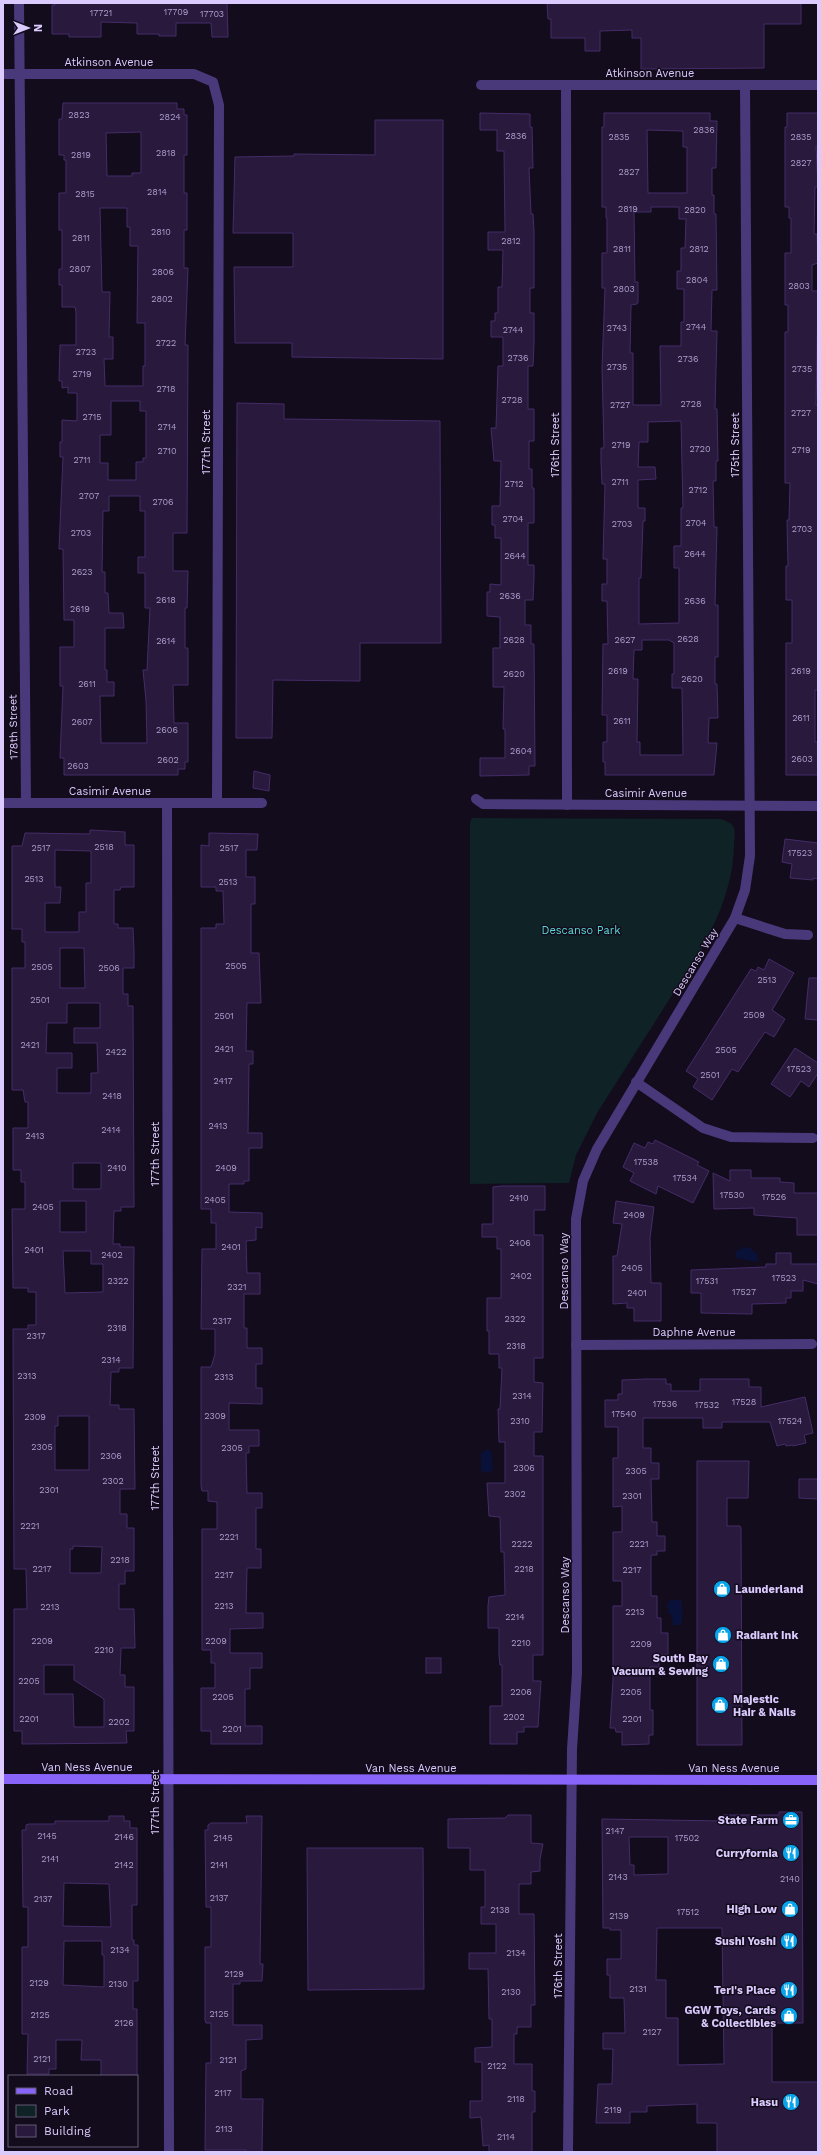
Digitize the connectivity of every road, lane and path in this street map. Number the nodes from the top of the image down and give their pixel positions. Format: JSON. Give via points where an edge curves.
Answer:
{"nodes":[{"id":1,"x":19,"y":3,"type":"edge"},
{"id":2,"x":3,"y":74,"type":"edge"},
{"id":3,"x":19,"y":74,"type":"junction"},
{"id":4,"x":213,"y":82,"type":"joint"},
{"id":5,"x":481,"y":85,"type":"dead end"},
{"id":6,"x":566,"y":85,"type":"junction"},
{"id":7,"x":745,"y":85,"type":"junction"},
{"id":8,"x":818,"y":85,"type":"edge"},
{"id":9,"x":476,"y":799,"type":"dead end"},
{"id":10,"x":3,"y":803,"type":"edge"},
{"id":11,"x":26,"y":803,"type":"junction"},
{"id":12,"x":167,"y":803,"type":"junction"},
{"id":13,"x":217,"y":803,"type":"junction"},
{"id":14,"x":262,"y":803,"type":"dead end"},
{"id":15,"x":567,"y":804,"type":"junction"},
{"id":16,"x":750,"y":805,"type":"junction"},
{"id":17,"x":818,"y":806,"type":"edge"},
{"id":18,"x":735,"y":918,"type":"junction"},
{"id":19,"x":808,"y":935,"type":"dead end"},
{"id":20,"x":636,"y":1082,"type":"junction"},
{"id":21,"x":813,"y":1138,"type":"dead end"},
{"id":22,"x":812,"y":1344,"type":"dead end"},
{"id":23,"x":576,"y":1345,"type":"junction"},
{"id":24,"x":3,"y":1779,"type":"edge"},
{"id":25,"x":167,"y":1779,"type":"junction"},
{"id":26,"x":571,"y":1780,"type":"junction"},
{"id":27,"x":818,"y":1780,"type":"edge"},
{"id":28,"x":169,"y":2152,"type":"edge"},
{"id":29,"x":568,"y":2152,"type":"edge"}],
"edges":[{"from":1,"to":3,"type":"street","name":"178th Street"},
{"from":2,"to":3,"type":"street","name":"Atkinson Avenue"},
{"from":3,"to":4,"type":"street","name":"Atkinson Avenue","via":[[194,74]]},
{"from":3,"to":11,"type":"street","name":"178th Street"},
{"from":4,"to":13,"type":"street","name":"177th Street","via":[[220,105]]},
{"from":5,"to":6,"type":"street","name":"Atkinson Avenue"},
{"from":6,"to":7,"type":"street","name":"Atkinson Avenue"},
{"from":6,"to":15,"type":"street","name":"176th Street"},
{"from":7,"to":8,"type":"street","name":"Atkinson Avenue"},
{"from":7,"to":16,"type":"street","name":"175th Street"},
{"from":9,"to":15,"type":"street","name":"Casimir Avenue","via":[[483,804]]},
{"from":10,"to":11,"type":"street","name":"Casimir Avenue"},
{"from":11,"to":12,"type":"street","name":"Casimir Avenue"},
{"from":12,"to":13,"type":"street","name":"Casimir Avenue"},
{"from":12,"to":25,"type":"street","name":"177th Street"},
{"from":13,"to":14,"type":"street","name":"Casimir Avenue"},
{"from":15,"to":16,"type":"street","name":"Casimir Avenue"},
{"from":16,"to":17,"type":"street","name":"Casimir Avenue"},
{"from":16,"to":18,"type":"street","name":"Descanso Way","via":[[750,856],[745,890]]},
{"from":18,"to":19,"type":"street","via":[[785,934]]},
{"from":18,"to":20,"type":"street","name":"Descanso Way"},
{"from":20,"to":21,"type":"street","via":[[702,1128],[731,1137]]},
{"from":20,"to":23,"type":"street","name":"Descanso Way","via":[[583,1181],[576,1219]]},
{"from":22,"to":23,"type":"street","name":"Daphne Avenue"},
{"from":23,"to":26,"type":"street","name":"Descanso Way","via":[[577,1673]]},
{"from":24,"to":25,"type":"main road","name":"Van Ness Avenue"},
{"from":25,"to":26,"type":"main road","name":"Van Ness Avenue"},
{"from":25,"to":28,"type":"street","name":"177th Street"},
{"from":26,"to":27,"type":"main road","name":"Van Ness Avenue"},
{"from":26,"to":29,"type":"street","name":"176th Street"}]}
